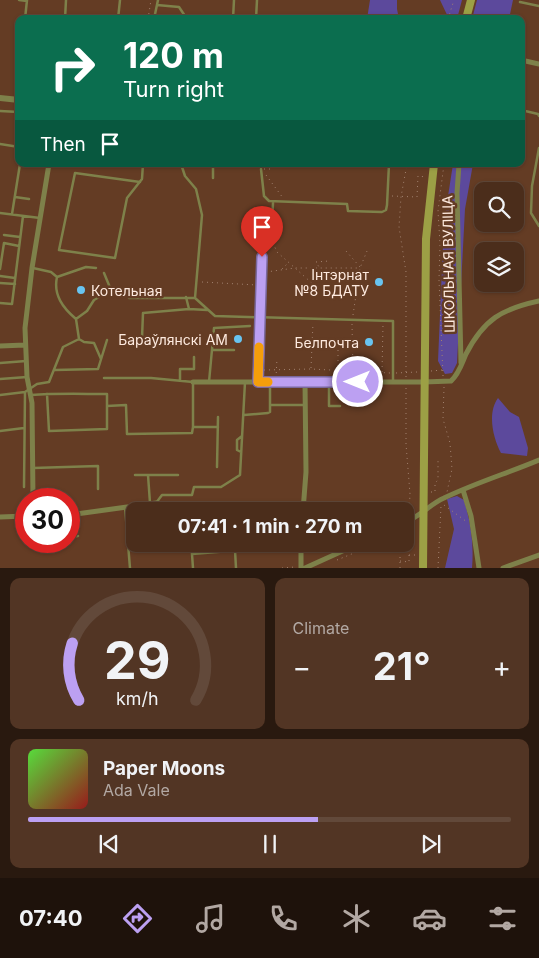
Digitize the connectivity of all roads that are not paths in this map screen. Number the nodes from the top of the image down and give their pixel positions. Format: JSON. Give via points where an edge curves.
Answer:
{"nodes":[{"id":1,"x":19,"y":0,"type":"edge"},
{"id":2,"x":27,"y":0,"type":"edge"},
{"id":3,"x":66,"y":0,"type":"edge"},
{"id":4,"x":120,"y":0,"type":"edge"},
{"id":5,"x":158,"y":0,"type":"edge"},
{"id":6,"x":234,"y":0,"type":"edge"},
{"id":7,"x":257,"y":0,"type":"edge"},
{"id":8,"x":471,"y":0,"type":"edge"},
{"id":9,"x":520,"y":2,"type":"dead end"},
{"id":10,"x":157,"y":5,"type":"junction"},
{"id":11,"x":539,"y":6,"type":"edge"},
{"id":12,"x":25,"y":15,"type":"edge"},
{"id":13,"x":64,"y":15,"type":"edge"},
{"id":14,"x":118,"y":15,"type":"edge"},
{"id":15,"x":155,"y":15,"type":"edge"},
{"id":16,"x":184,"y":15,"type":"edge"},
{"id":17,"x":233,"y":15,"type":"edge"},
{"id":18,"x":256,"y":15,"type":"edge"},
{"id":19,"x":467,"y":15,"type":"edge"},
{"id":20,"x":525,"y":61,"type":"edge"},
{"id":21,"x":539,"y":64,"type":"edge"},
{"id":22,"x":0,"y":98,"type":"edge"},
{"id":23,"x":15,"y":100,"type":"edge"},
{"id":24,"x":0,"y":111,"type":"edge"},
{"id":25,"x":525,"y":111,"type":"edge"},
{"id":26,"x":15,"y":112,"type":"edge"},
{"id":27,"x":539,"y":116,"type":"edge"},
{"id":28,"x":0,"y":144,"type":"edge"},
{"id":29,"x":15,"y":146,"type":"edge"},
{"id":30,"x":539,"y":148,"type":"edge"},
{"id":31,"x":20,"y":167,"type":"edge"},
{"id":32,"x":48,"y":167,"type":"edge"},
{"id":33,"x":143,"y":167,"type":"edge"},
{"id":34,"x":182,"y":167,"type":"edge"},
{"id":35,"x":213,"y":167,"type":"edge"},
{"id":36,"x":389,"y":167,"type":"edge"},
{"id":37,"x":434,"y":167,"type":"edge"},
{"id":38,"x":459,"y":167,"type":"edge"},
{"id":39,"x":261,"y":169,"type":"road end"},
{"id":40,"x":213,"y":178,"type":"dead end"},
{"id":41,"x":140,"y":182,"type":"junction"},
{"id":42,"x":15,"y":197,"type":"junction"},
{"id":43,"x":29,"y":200,"type":"dead end"},
{"id":44,"x":273,"y":202,"type":"junction"},
{"id":45,"x":0,"y":213,"type":"edge"},
{"id":46,"x":12,"y":214,"type":"junction"},
{"id":47,"x":23,"y":216,"type":"junction"},
{"id":48,"x":40,"y":218,"type":"junction"},
{"id":49,"x":539,"y":226,"type":"edge"},
{"id":50,"x":4,"y":234,"type":"dead end"},
{"id":51,"x":20,"y":237,"type":"junction"},
{"id":52,"x":19,"y":246,"type":"junction"},
{"id":53,"x":32,"y":268,"type":"junction"},
{"id":54,"x":96,"y":268,"type":"dead end"},
{"id":55,"x":0,"y":269,"type":"edge"},
{"id":56,"x":104,"y":273,"type":"dead end"},
{"id":57,"x":0,"y":276,"type":"edge"},
{"id":58,"x":57,"y":277,"type":"junction"},
{"id":59,"x":15,"y":278,"type":"junction"},
{"id":60,"x":0,"y":283,"type":"edge"},
{"id":61,"x":14,"y":284,"type":"junction"},
{"id":62,"x":129,"y":298,"type":"dead end"},
{"id":63,"x":186,"y":298,"type":"junction"},
{"id":64,"x":195,"y":298,"type":"junction"},
{"id":65,"x":539,"y":301,"type":"edge"},
{"id":66,"x":0,"y":303,"type":"edge"},
{"id":67,"x":189,"y":309,"type":"junction"},
{"id":68,"x":208,"y":310,"type":"junction"},
{"id":69,"x":260,"y":318,"type":"junction"},
{"id":70,"x":76,"y":319,"type":"junction"},
{"id":71,"x":250,"y":326,"type":"dead end"},
{"id":72,"x":142,"y":338,"type":"dead end"},
{"id":73,"x":79,"y":339,"type":"junction"},
{"id":74,"x":107,"y":340,"type":"dead end"},
{"id":75,"x":25,"y":345,"type":"junction"},
{"id":76,"x":0,"y":346,"type":"edge"},
{"id":77,"x":212,"y":350,"type":"junction"},
{"id":78,"x":234,"y":350,"type":"dead end"},
{"id":79,"x":194,"y":357,"type":"dead end"},
{"id":80,"x":101,"y":359,"type":"junction"},
{"id":81,"x":26,"y":361,"type":"junction"},
{"id":82,"x":0,"y":362,"type":"edge"},
{"id":83,"x":462,"y":365,"type":"junction"},
{"id":84,"x":55,"y":370,"type":"junction"},
{"id":85,"x":27,"y":377,"type":"junction"},
{"id":86,"x":104,"y":378,"type":"dead end"},
{"id":87,"x":0,"y":379,"type":"edge"},
{"id":88,"x":180,"y":380,"type":"junction"},
{"id":89,"x":193,"y":382,"type":"junction"},
{"id":90,"x":209,"y":382,"type":"junction"},
{"id":91,"x":245,"y":382,"type":"junction"},
{"id":92,"x":258,"y":382,"type":"junction"},
{"id":93,"x":273,"y":382,"type":"junction"},
{"id":94,"x":305,"y":382,"type":"junction"},
{"id":95,"x":328,"y":382,"type":"junction"},
{"id":96,"x":393,"y":382,"type":"junction"},
{"id":97,"x":424,"y":382,"type":"junction"},
{"id":98,"x":27,"y":390,"type":"junction"},
{"id":99,"x":47,"y":394,"type":"junction"},
{"id":100,"x":0,"y":395,"type":"edge"},
{"id":101,"x":31,"y":395,"type":"junction"},
{"id":102,"x":270,"y":405,"type":"junction"},
{"id":103,"x":305,"y":405,"type":"junction"},
{"id":104,"x":107,"y":406,"type":"junction"},
{"id":105,"x":340,"y":406,"type":"dead end"},
{"id":106,"x":243,"y":415,"type":"junction"},
{"id":107,"x":218,"y":417,"type":"dead end"},
{"id":108,"x":194,"y":427,"type":"junction"},
{"id":109,"x":218,"y":427,"type":"junction"},
{"id":110,"x":24,"y":428,"type":"junction"},
{"id":111,"x":0,"y":431,"type":"edge"},
{"id":112,"x":539,"y":460,"type":"edge"},
{"id":113,"x":217,"y":467,"type":"dead end"},
{"id":114,"x":33,"y":468,"type":"junction"},
{"id":115,"x":135,"y":475,"type":"dead end"},
{"id":116,"x":148,"y":475,"type":"junction"},
{"id":117,"x":178,"y":475,"type":"dead end"},
{"id":118,"x":24,"y":487,"type":"dead end"},
{"id":119,"x":33,"y":488,"type":"edge"},
{"id":120,"x":98,"y":490,"type":"dead end"},
{"id":121,"x":463,"y":490,"type":"junction"},
{"id":122,"x":153,"y":502,"type":"edge"},
{"id":123,"x":155,"y":502,"type":"edge"},
{"id":124,"x":304,"y":502,"type":"edge"},
{"id":125,"x":125,"y":507,"type":"joint"},
{"id":126,"x":424,"y":510,"type":"junction"},
{"id":127,"x":80,"y":513,"type":"edge"},
{"id":128,"x":15,"y":516,"type":"edge"},
{"id":129,"x":0,"y":517,"type":"edge"},
{"id":130,"x":126,"y":517,"type":"edge"},
{"id":131,"x":414,"y":519,"type":"edge"},
{"id":132,"x":129,"y":552,"type":"edge"},
{"id":133,"x":213,"y":552,"type":"edge"},
{"id":134,"x":235,"y":552,"type":"edge"},
{"id":135,"x":301,"y":552,"type":"edge"},
{"id":136,"x":339,"y":552,"type":"edge"},
{"id":137,"x":192,"y":554,"type":"joint"},
{"id":138,"x":539,"y":555,"type":"edge"},
{"id":139,"x":130,"y":568,"type":"edge"},
{"id":140,"x":193,"y":568,"type":"edge"},
{"id":141,"x":236,"y":568,"type":"edge"},
{"id":142,"x":302,"y":568,"type":"edge"},
{"id":143,"x":423,"y":568,"type":"edge"},
{"id":144,"x":479,"y":568,"type":"edge"},
{"id":145,"x":504,"y":568,"type":"edge"}],
"edges":[{"from":1,"to":2,"type":"lane"},
{"from":2,"to":12,"type":"lane"},
{"from":3,"to":13,"type":"lane"},
{"from":4,"to":14,"type":"lane"},
{"from":5,"to":10,"type":"lane"},
{"from":6,"to":17,"type":"lane"},
{"from":7,"to":18,"type":"lane"},
{"from":8,"to":19,"type":"main road"},
{"from":9,"to":11,"type":"lane"},
{"from":10,"to":15,"type":"lane"},
{"from":10,"to":16,"type":"lane","via":[[179,7]]},
{"from":20,"to":21,"type":"street"},
{"from":22,"to":23,"type":"street"},
{"from":24,"to":26,"type":"lane"},
{"from":25,"to":27,"type":"lane"},
{"from":28,"to":29,"type":"lane"},
{"from":30,"to":49,"type":"lane","via":[[531,213]]},
{"from":31,"to":42,"type":"lane"},
{"from":32,"to":48,"type":"street"},
{"from":33,"to":41,"type":"lane"},
{"from":34,"to":64,"type":"lane","via":[[196,189],[202,215]]},
{"from":35,"to":40,"type":"lane"},
{"from":36,"to":44,"type":"lane","via":[[387,205],[382,212],[348,211],[347,204]]},
{"from":37,"to":97,"type":"main road","via":[[426,239]]},
{"from":38,"to":83,"type":"street","name":"ШКОЛЬНАЯ ВУЛІЦА"},
{"from":39,"to":44,"type":"lane","via":[[264,196]]},
{"from":41,"to":41,"type":"lane","via":[[127,198],[115,258],[59,250],[75,173]]},
{"from":42,"to":43,"type":"lane"},
{"from":42,"to":46,"type":"lane"},
{"from":44,"to":69,"type":"lane","via":[[271,240],[262,240]]},
{"from":45,"to":46,"type":"lane"},
{"from":46,"to":47,"type":"lane"},
{"from":47,"to":48,"type":"lane"},
{"from":47,"to":51,"type":"lane"},
{"from":48,"to":53,"type":"street"},
{"from":50,"to":51,"type":"lane"},
{"from":51,"to":52,"type":"lane"},
{"from":52,"to":55,"type":"lane","via":[[4,243]]},
{"from":52,"to":59,"type":"lane"},
{"from":53,"to":58,"type":"lane","via":[[51,272]]},
{"from":53,"to":75,"type":"street"},
{"from":54,"to":58,"type":"lane","via":[[86,267]]},
{"from":56,"to":70,"type":"lane","via":[[111,290],[94,300]]},
{"from":57,"to":59,"type":"lane"},
{"from":58,"to":70,"type":"lane","via":[[60,303]]},
{"from":59,"to":61,"type":"lane"},
{"from":60,"to":61,"type":"lane"},
{"from":61,"to":66,"type":"lane","via":[[12,304]]},
{"from":62,"to":63,"type":"lane"},
{"from":63,"to":64,"type":"lane"},
{"from":63,"to":67,"type":"lane"},
{"from":64,"to":68,"type":"lane"},
{"from":65,"to":83,"type":"street","name":"ШКОЛЬНАЯ ВУЛІЦА","via":[[512,308],[493,318],[472,344]]},
{"from":67,"to":68,"type":"lane"},
{"from":67,"to":72,"type":"lane","via":[[144,313]]},
{"from":68,"to":69,"type":"lane","via":[[215,316]]},
{"from":69,"to":92,"type":"lane"},
{"from":69,"to":96,"type":"lane","via":[[393,321]]},
{"from":70,"to":73,"type":"lane"},
{"from":71,"to":77,"type":"lane","via":[[214,328]]},
{"from":73,"to":80,"type":"lane","via":[[94,343]]},
{"from":73,"to":84,"type":"lane","via":[[63,347]]},
{"from":74,"to":80,"type":"lane"},
{"from":75,"to":76,"type":"street"},
{"from":75,"to":81,"type":"street"},
{"from":77,"to":78,"type":"lane"},
{"from":77,"to":90,"type":"lane"},
{"from":79,"to":88,"type":"lane","via":[[194,369],[180,369]]},
{"from":80,"to":84,"type":"lane","via":[[98,369]]},
{"from":81,"to":82,"type":"lane"},
{"from":81,"to":85,"type":"street"},
{"from":83,"to":97,"type":"street","name":"ШКОЛЬНАЯ ВУЛІЦА","via":[[453,379]]},
{"from":84,"to":98,"type":"lane","via":[[49,382]]},
{"from":85,"to":87,"type":"lane"},
{"from":85,"to":98,"type":"street"},
{"from":86,"to":88,"type":"lane"},
{"from":88,"to":89,"type":"lane"},
{"from":89,"to":90,"type":"street"},
{"from":89,"to":108,"type":"lane"},
{"from":90,"to":91,"type":"street"},
{"from":91,"to":92,"type":"street"},
{"from":91,"to":106,"type":"lane"},
{"from":92,"to":93,"type":"street"},
{"from":93,"to":94,"type":"street"},
{"from":93,"to":102,"type":"lane"},
{"from":94,"to":95,"type":"street"},
{"from":94,"to":103,"type":"street"},
{"from":95,"to":96,"type":"street"},
{"from":95,"to":105,"type":"lane","via":[[329,406]]},
{"from":96,"to":97,"type":"street"},
{"from":97,"to":126,"type":"main road"},
{"from":98,"to":100,"type":"lane"},
{"from":98,"to":101,"type":"street"},
{"from":98,"to":110,"type":"lane"},
{"from":99,"to":101,"type":"lane"},
{"from":99,"to":104,"type":"lane","via":[[107,394]]},
{"from":99,"to":104,"type":"lane","via":[[49,431],[107,429]]},
{"from":101,"to":114,"type":"street"},
{"from":102,"to":103,"type":"lane"},
{"from":102,"to":106,"type":"lane","via":[[268,413]]},
{"from":103,"to":124,"type":"street"},
{"from":104,"to":108,"type":"lane","via":[[126,405],[127,434],[192,434]]},
{"from":106,"to":123,"type":"lane","via":[[240,475],[222,487],[194,487],[192,495],[162,495]]},
{"from":107,"to":109,"type":"lane"},
{"from":108,"to":109,"type":"lane"},
{"from":109,"to":113,"type":"lane"},
{"from":110,"to":111,"type":"lane"},
{"from":110,"to":118,"type":"lane"},
{"from":112,"to":121,"type":"street"},
{"from":114,"to":119,"type":"street"},
{"from":114,"to":120,"type":"lane","via":[[98,466]]},
{"from":115,"to":116,"type":"lane"},
{"from":116,"to":117,"type":"lane"},
{"from":116,"to":122,"type":"lane"},
{"from":121,"to":126,"type":"street"},
{"from":121,"to":144,"type":"street","via":[[473,526]]},
{"from":125,"to":127,"type":"street"},
{"from":125,"to":130,"type":"lane"},
{"from":126,"to":131,"type":"street"},
{"from":126,"to":143,"type":"main road"},
{"from":128,"to":129,"type":"street"},
{"from":132,"to":139,"type":"lane"},
{"from":133,"to":137,"type":"lane"},
{"from":134,"to":141,"type":"lane"},
{"from":135,"to":142,"type":"street"},
{"from":136,"to":142,"type":"street"},
{"from":137,"to":140,"type":"lane"},
{"from":138,"to":145,"type":"street"}]}
